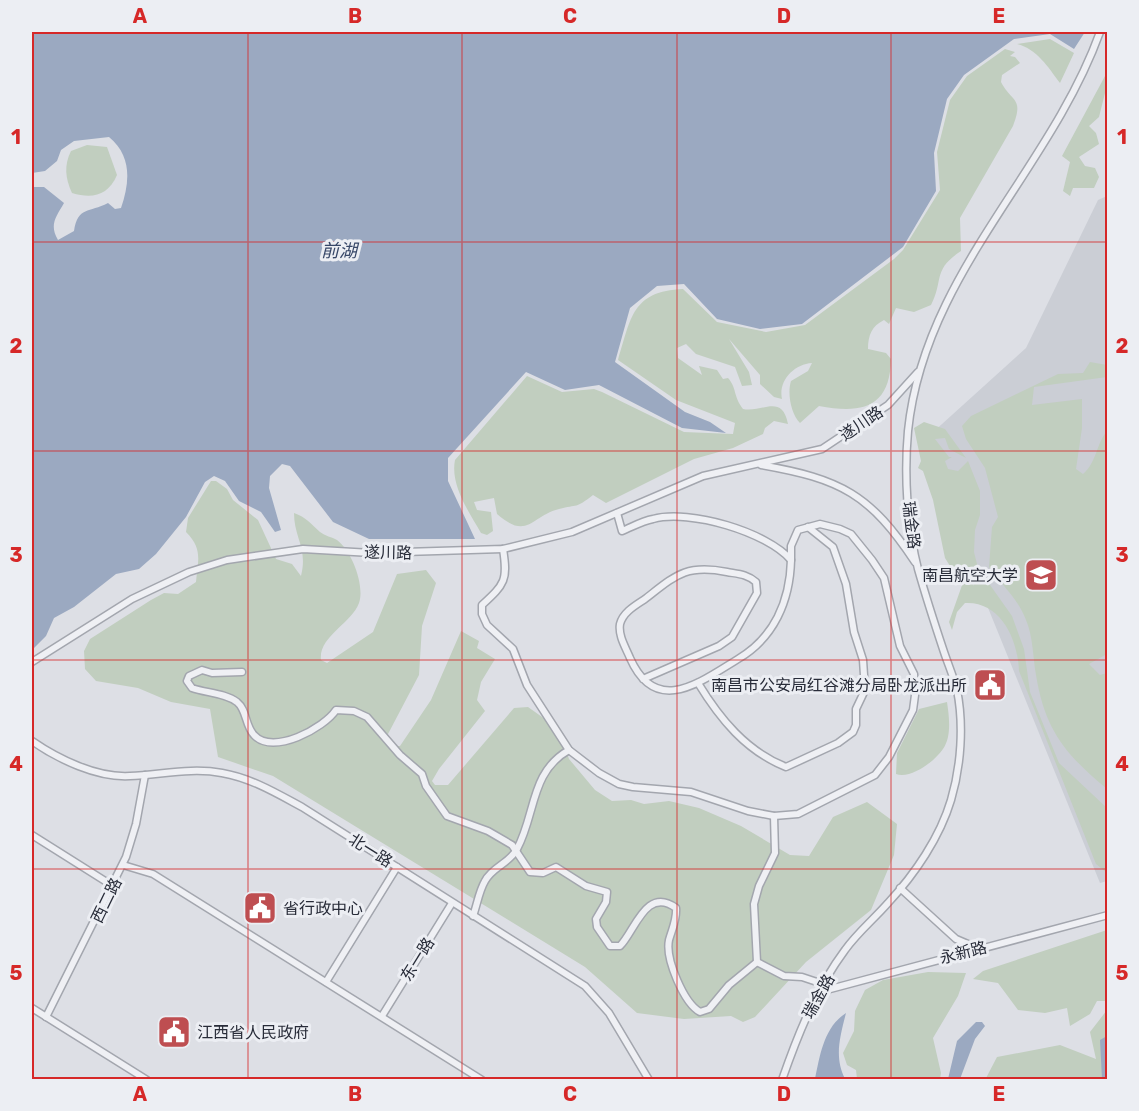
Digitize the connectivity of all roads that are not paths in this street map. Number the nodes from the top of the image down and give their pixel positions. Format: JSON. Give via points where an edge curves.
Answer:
{"nodes":[{"id":1,"x":1100,"y":32,"type":"edge"},
{"id":2,"x":919,"y":372,"type":"junction"},
{"id":3,"x":756,"y":464,"type":"junction"},
{"id":4,"x":617,"y":513,"type":"junction"},
{"id":5,"x":808,"y":526,"type":"junction"},
{"id":6,"x":503,"y":549,"type":"junction"},
{"id":7,"x":791,"y":560,"type":"junction"},
{"id":8,"x":917,"y":566,"type":"junction"},
{"id":9,"x":32,"y":662,"type":"edge"},
{"id":10,"x":242,"y":672,"type":"dead end"},
{"id":11,"x":643,"y":679,"type":"junction"},
{"id":12,"x":698,"y":683,"type":"junction"},
{"id":13,"x":32,"y":741,"type":"edge"},
{"id":14,"x":569,"y":750,"type":"junction"},
{"id":15,"x":145,"y":775,"type":"junction"},
{"id":16,"x":774,"y":816,"type":"junction"},
{"id":17,"x":32,"y":835,"type":"edge"},
{"id":18,"x":516,"y":852,"type":"junction"},
{"id":19,"x":123,"y":865,"type":"junction"},
{"id":20,"x":397,"y":867,"type":"junction"},
{"id":21,"x":113,"y":886,"type":"junction"},
{"id":22,"x":900,"y":888,"type":"junction"},
{"id":23,"x":452,"y":903,"type":"junction"},
{"id":24,"x":1107,"y":915,"type":"edge"},
{"id":25,"x":473,"y":916,"type":"junction"},
{"id":26,"x":977,"y":949,"type":"junction"},
{"id":27,"x":757,"y":962,"type":"junction"},
{"id":28,"x":326,"y":982,"type":"junction"},
{"id":29,"x":824,"y":984,"type":"junction"},
{"id":30,"x":818,"y":992,"type":"junction"},
{"id":31,"x":32,"y":1008,"type":"edge"},
{"id":32,"x":382,"y":1016,"type":"junction"},
{"id":33,"x":46,"y":1017,"type":"junction"},
{"id":34,"x":143,"y":1078,"type":"edge"},
{"id":35,"x":482,"y":1080,"type":"edge"},
{"id":36,"x":649,"y":1080,"type":"edge"},
{"id":37,"x":782,"y":1080,"type":"edge"}],
"edges":[{"from":1,"to":2,"type":"street","name":"瑞金路","via":[[1061,113],[947,297]]},
{"from":2,"to":3,"type":"street","name":"遂川路","via":[[877,414],[822,449]]},
{"from":2,"to":8,"type":"street","name":"瑞金路","via":[[906,462]]},
{"from":3,"to":4,"type":"street","name":"遂川路","via":[[703,476]]},
{"from":3,"to":8,"type":"street","name":"遂川路","via":[[824,479],[860,497],[891,526]]},
{"from":4,"to":6,"type":"street","name":"遂川路","via":[[562,534]]},
{"from":4,"to":7,"type":"street","via":[[622,531],[654,518],[729,526],[780,547]]},
{"from":5,"to":7,"type":"street","via":[[798,530],[791,546]]},
{"from":5,"to":12,"type":"street","via":[[833,546],[863,660],[865,690],[856,709],[853,732],[786,767],[749,747],[713,708]]},
{"from":5,"to":16,"type":"street","via":[[820,524],[851,534],[884,578],[900,646],[914,674],[915,695],[913,710],[889,757],[875,775],[798,814]]},
{"from":6,"to":9,"type":"street","name":"遂川路","via":[[380,553],[303,549],[227,560],[132,598]]},
{"from":6,"to":14,"type":"street","via":[[505,578],[501,588],[482,605],[482,614],[487,625],[513,649],[527,685]]},
{"from":7,"to":12,"type":"street","via":[[790,582],[769,633],[757,649]]},
{"from":8,"to":22,"type":"street","name":"瑞金路","via":[[957,691],[961,751],[951,800],[932,844]]},
{"from":10,"to":18,"type":"street","via":[[202,670],[187,681],[192,688],[237,702],[254,735],[264,741],[303,736],[329,720],[336,710],[367,717],[422,774],[447,816],[488,831],[512,845]]},
{"from":11,"to":11,"type":"street","via":[[620,635],[625,614],[689,569],[749,576],[756,582],[757,593],[732,637]]},
{"from":11,"to":12,"type":"street","via":[[664,692]]},
{"from":13,"to":15,"type":"street","name":"北一路","via":[[86,769]]},
{"from":14,"to":16,"type":"street","via":[[619,784],[691,792]]},
{"from":14,"to":18,"type":"street","via":[[558,756],[537,786],[526,831]]},
{"from":15,"to":19,"type":"street","name":"西二路"},
{"from":15,"to":20,"type":"street","name":"北一路","via":[[178,771],[221,773],[261,784]]},
{"from":16,"to":27,"type":"street","via":[[775,852],[754,904]]},
{"from":17,"to":21,"type":"street"},
{"from":18,"to":25,"type":"street","via":[[485,881]]},
{"from":18,"to":27,"type":"street","via":[[530,872],[543,873],[556,867],[578,882],[607,892],[596,919],[606,942],[615,948],[629,936],[641,910],[661,903],[676,908],[668,954],[676,980],[700,1012],[709,1009],[729,985]]},
{"from":19,"to":21,"type":"street","name":"西二路"},
{"from":19,"to":28,"type":"street","via":[[153,874]]},
{"from":20,"to":23,"type":"street","name":"北一路"},
{"from":20,"to":28,"type":"street"},
{"from":21,"to":33,"type":"street","name":"西二路"},
{"from":22,"to":26,"type":"street","via":[[956,939]]},
{"from":22,"to":29,"type":"street","name":"瑞金路","via":[[845,949]]},
{"from":23,"to":25,"type":"street","name":"北一路"},
{"from":23,"to":32,"type":"street","name":"东一路"},
{"from":24,"to":26,"type":"street","name":"永新路"},
{"from":25,"to":36,"type":"street","name":"北一路","via":[[585,986],[609,1013]]},
{"from":26,"to":30,"type":"street","name":"永新路"},
{"from":27,"to":29,"type":"street","via":[[784,976]]},
{"from":28,"to":32,"type":"street"},
{"from":29,"to":30,"type":"street","name":"瑞金路"},
{"from":30,"to":37,"type":"street","name":"瑞金路","via":[[798,1032]]},
{"from":31,"to":33,"type":"street"},
{"from":32,"to":35,"type":"street"},
{"from":33,"to":34,"type":"street"}]}
